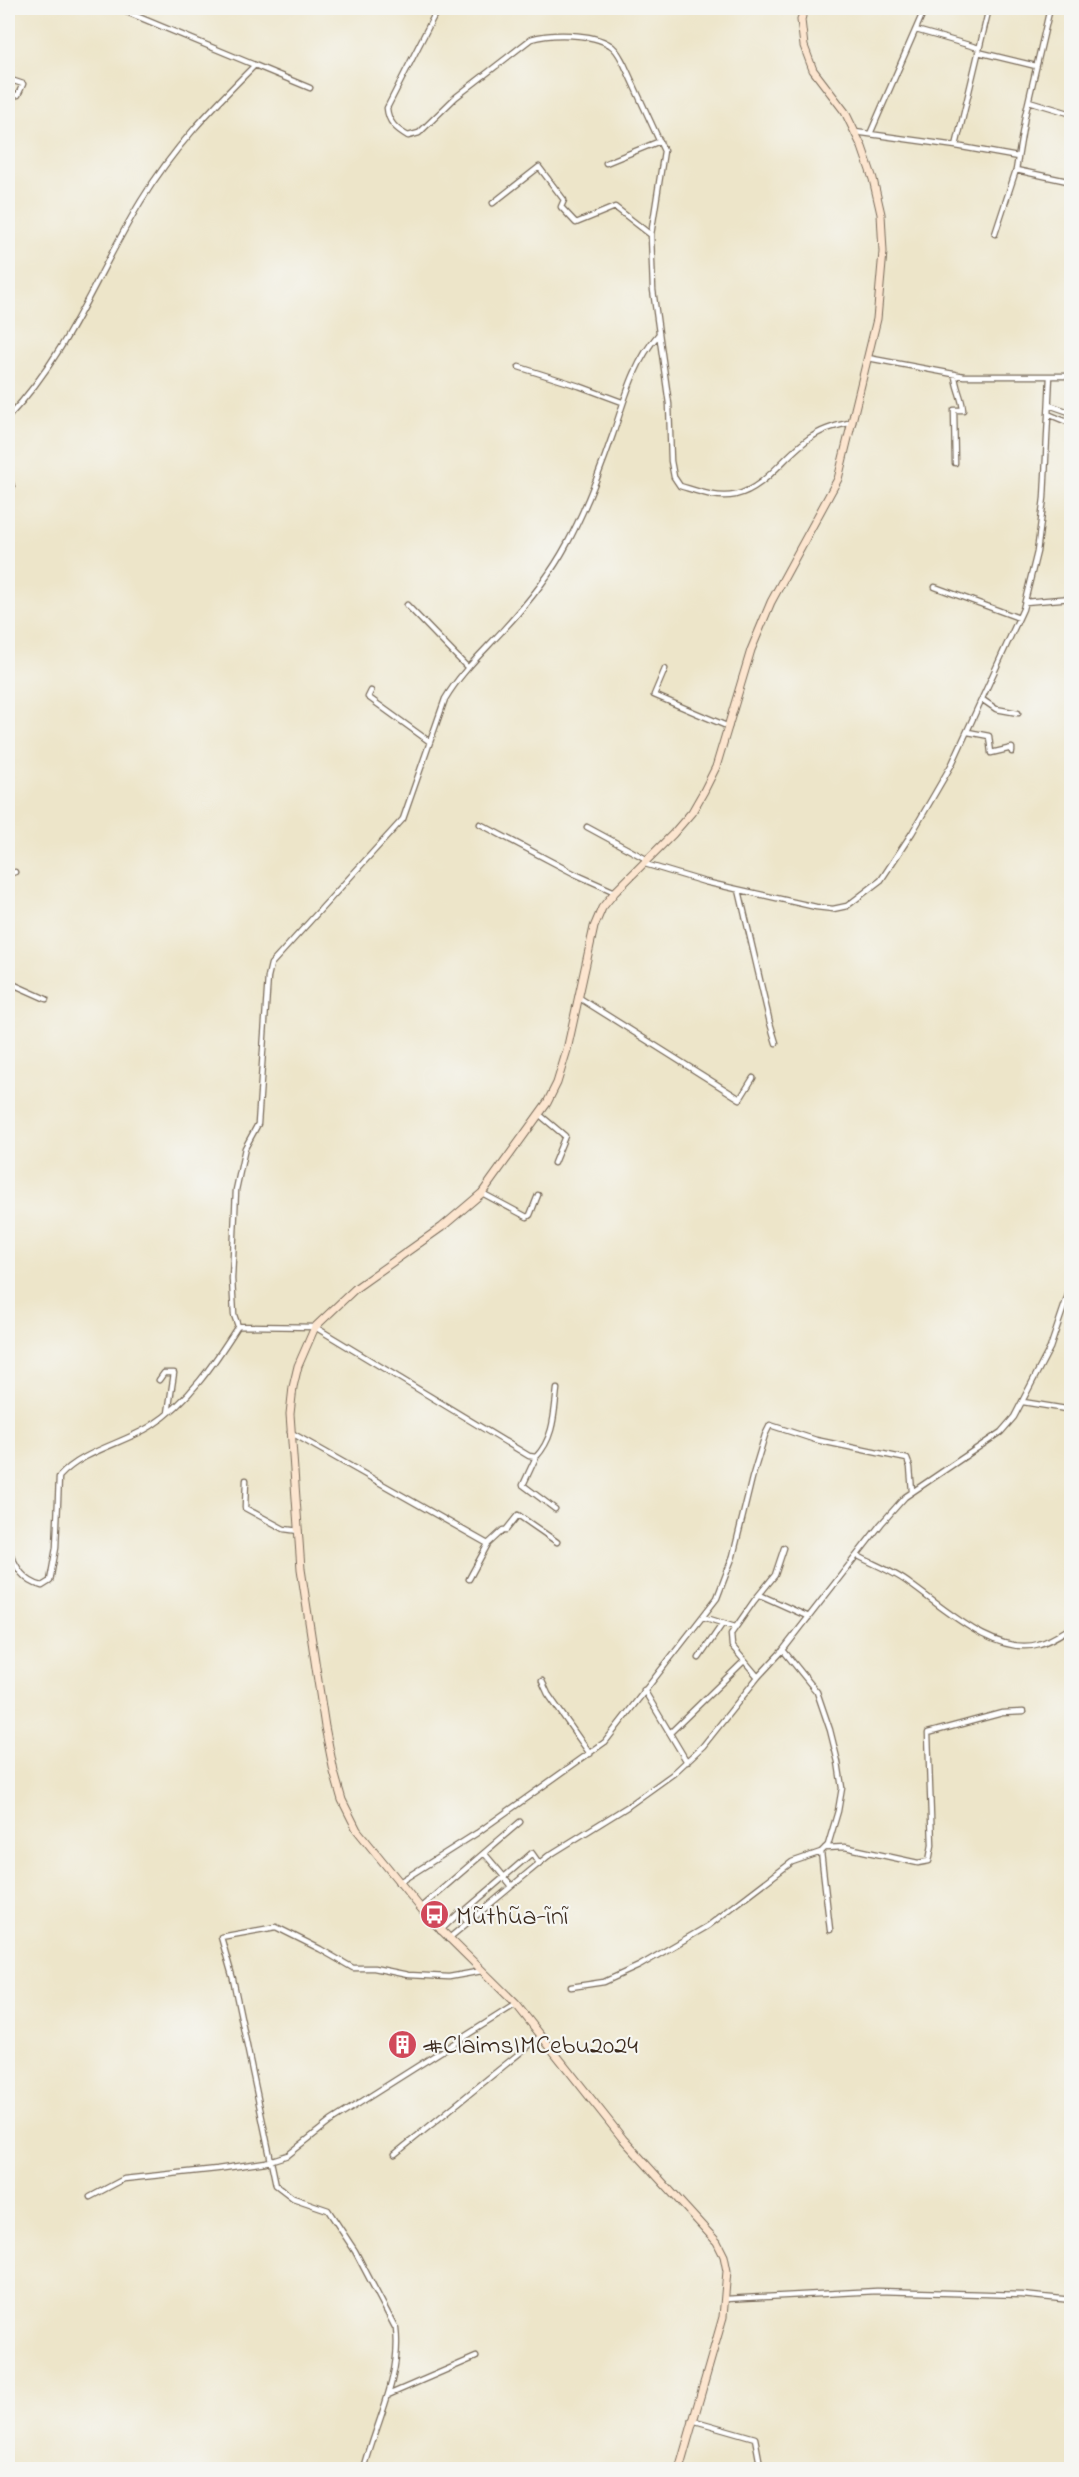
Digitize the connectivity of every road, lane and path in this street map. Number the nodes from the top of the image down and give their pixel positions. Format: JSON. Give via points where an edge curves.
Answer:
{"nodes":[{"id":1,"x":117,"y":8,"type":"edge"},
{"id":2,"x":438,"y":8,"type":"edge"},
{"id":3,"x":804,"y":8,"type":"edge"},
{"id":4,"x":925,"y":8,"type":"edge"},
{"id":5,"x":989,"y":8,"type":"edge"},
{"id":6,"x":1050,"y":8,"type":"edge"},
{"id":7,"x":916,"y":30,"type":"junction"},
{"id":8,"x":979,"y":50,"type":"junction"},
{"id":9,"x":255,"y":65,"type":"junction"},
{"id":10,"x":1036,"y":66,"type":"junction"},
{"id":11,"x":8,"y":79,"type":"edge"},
{"id":12,"x":309,"y":88,"type":"dead end"},
{"id":13,"x":8,"y":96,"type":"edge"},
{"id":14,"x":1029,"y":101,"type":"junction"},
{"id":15,"x":1071,"y":114,"type":"edge"},
{"id":16,"x":854,"y":132,"type":"junction"},
{"id":17,"x":870,"y":134,"type":"junction"},
{"id":18,"x":660,"y":141,"type":"junction"},
{"id":19,"x":956,"y":146,"type":"junction"},
{"id":20,"x":1018,"y":157,"type":"junction"},
{"id":21,"x":606,"y":163,"type":"dead end"},
{"id":22,"x":1016,"y":170,"type":"junction"},
{"id":23,"x":1071,"y":182,"type":"edge"},
{"id":24,"x":493,"y":203,"type":"dead end"},
{"id":25,"x":995,"y":234,"type":"dead end"},
{"id":26,"x":651,"y":235,"type":"junction"},
{"id":27,"x":658,"y":335,"type":"junction"},
{"id":28,"x":868,"y":358,"type":"junction"},
{"id":29,"x":519,"y":367,"type":"dead end"},
{"id":30,"x":955,"y":374,"type":"junction"},
{"id":31,"x":1050,"y":376,"type":"junction"},
{"id":32,"x":1071,"y":376,"type":"edge"},
{"id":33,"x":622,"y":402,"type":"junction"},
{"id":34,"x":1049,"y":405,"type":"junction"},
{"id":35,"x":1071,"y":413,"type":"edge"},
{"id":36,"x":1048,"y":414,"type":"junction"},
{"id":37,"x":8,"y":417,"type":"edge"},
{"id":38,"x":852,"y":422,"type":"junction"},
{"id":39,"x":1071,"y":424,"type":"edge"},
{"id":40,"x":955,"y":463,"type":"dead end"},
{"id":41,"x":8,"y":474,"type":"edge"},
{"id":42,"x":12,"y":487,"type":"dead end"},
{"id":43,"x":935,"y":587,"type":"dead end"},
{"id":44,"x":1071,"y":598,"type":"edge"},
{"id":45,"x":1025,"y":602,"type":"junction"},
{"id":46,"x":407,"y":605,"type":"dead end"},
{"id":47,"x":1019,"y":618,"type":"junction"},
{"id":48,"x":467,"y":667,"type":"junction"},
{"id":49,"x":665,"y":669,"type":"dead end"},
{"id":50,"x":371,"y":691,"type":"dead end"},
{"id":51,"x":982,"y":700,"type":"junction"},
{"id":52,"x":1018,"y":713,"type":"dead end"},
{"id":53,"x":729,"y":727,"type":"junction"},
{"id":54,"x":968,"y":732,"type":"junction"},
{"id":55,"x":430,"y":742,"type":"junction"},
{"id":56,"x":1012,"y":752,"type":"dead end"},
{"id":57,"x":480,"y":824,"type":"dead end"},
{"id":58,"x":587,"y":827,"type":"dead end"},
{"id":59,"x":647,"y":862,"type":"junction"},
{"id":60,"x":15,"y":872,"type":"dead end"},
{"id":61,"x":8,"y":874,"type":"edge"},
{"id":62,"x":739,"y":890,"type":"junction"},
{"id":63,"x":615,"y":892,"type":"junction"},
{"id":64,"x":8,"y":982,"type":"edge"},
{"id":65,"x":578,"y":997,"type":"junction"},
{"id":66,"x":46,"y":999,"type":"dead end"},
{"id":67,"x":776,"y":1043,"type":"dead end"},
{"id":68,"x":753,"y":1078,"type":"dead end"},
{"id":69,"x":540,"y":1115,"type":"junction"},
{"id":70,"x":554,"y":1163,"type":"dead end"},
{"id":71,"x":482,"y":1192,"type":"junction"},
{"id":72,"x":538,"y":1195,"type":"dead end"},
{"id":73,"x":1071,"y":1283,"type":"edge"},
{"id":74,"x":238,"y":1326,"type":"junction"},
{"id":75,"x":315,"y":1328,"type":"junction"},
{"id":76,"x":159,"y":1380,"type":"dead end"},
{"id":77,"x":557,"y":1389,"type":"dead end"},
{"id":78,"x":1023,"y":1402,"type":"junction"},
{"id":79,"x":1071,"y":1410,"type":"edge"},
{"id":80,"x":168,"y":1413,"type":"junction"},
{"id":81,"x":290,"y":1432,"type":"junction"},
{"id":82,"x":536,"y":1457,"type":"junction"},
{"id":83,"x":246,"y":1480,"type":"dead end"},
{"id":84,"x":912,"y":1491,"type":"junction"},
{"id":85,"x":555,"y":1509,"type":"dead end"},
{"id":86,"x":299,"y":1531,"type":"junction"},
{"id":87,"x":557,"y":1542,"type":"dead end"},
{"id":88,"x":488,"y":1544,"type":"junction"},
{"id":89,"x":784,"y":1548,"type":"dead end"},
{"id":90,"x":8,"y":1549,"type":"edge"},
{"id":91,"x":858,"y":1556,"type":"junction"},
{"id":92,"x":469,"y":1579,"type":"dead end"},
{"id":93,"x":760,"y":1595,"type":"junction"},
{"id":94,"x":703,"y":1617,"type":"junction"},
{"id":95,"x":810,"y":1617,"type":"junction"},
{"id":96,"x":723,"y":1623,"type":"junction"},
{"id":97,"x":735,"y":1627,"type":"junction"},
{"id":98,"x":1071,"y":1627,"type":"edge"},
{"id":99,"x":783,"y":1650,"type":"junction"},
{"id":100,"x":699,"y":1658,"type":"dead end"},
{"id":101,"x":744,"y":1661,"type":"junction"},
{"id":102,"x":758,"y":1677,"type":"junction"},
{"id":103,"x":542,"y":1681,"type":"dead end"},
{"id":104,"x":644,"y":1690,"type":"junction"},
{"id":105,"x":1023,"y":1712,"type":"dead end"},
{"id":106,"x":670,"y":1734,"type":"junction"},
{"id":107,"x":590,"y":1754,"type":"junction"},
{"id":108,"x":687,"y":1762,"type":"junction"},
{"id":109,"x":520,"y":1822,"type":"dead end"},
{"id":110,"x":823,"y":1850,"type":"junction"},
{"id":111,"x":484,"y":1853,"type":"junction"},
{"id":112,"x":539,"y":1863,"type":"junction"},
{"id":113,"x":504,"y":1876,"type":"junction"},
{"id":114,"x":398,"y":1882,"type":"junction"},
{"id":115,"x":511,"y":1885,"type":"junction"},
{"id":116,"x":420,"y":1908,"type":"junction"},
{"id":117,"x":461,"y":1914,"type":"junction"},
{"id":118,"x":468,"y":1922,"type":"junction"},
{"id":119,"x":440,"y":1930,"type":"junction"},
{"id":120,"x":830,"y":1930,"type":"dead end"},
{"id":121,"x":448,"y":1939,"type":"junction"},
{"id":122,"x":482,"y":1971,"type":"junction"},
{"id":123,"x":571,"y":1988,"type":"dead end"},
{"id":124,"x":516,"y":2004,"type":"junction"},
{"id":125,"x":542,"y":2035,"type":"junction"},
{"id":126,"x":395,"y":2154,"type":"dead end"},
{"id":127,"x":271,"y":2160,"type":"junction"},
{"id":128,"x":90,"y":2197,"type":"dead end"},
{"id":129,"x":726,"y":2299,"type":"junction"},
{"id":130,"x":1071,"y":2300,"type":"edge"},
{"id":131,"x":476,"y":2357,"type":"dead end"},
{"id":132,"x":388,"y":2395,"type":"junction"},
{"id":133,"x":692,"y":2420,"type":"junction"},
{"id":134,"x":364,"y":2469,"type":"edge"},
{"id":135,"x":679,"y":2469,"type":"edge"},
{"id":136,"x":761,"y":2469,"type":"edge"}],
"edges":[{"from":1,"to":9,"type":"street"},
{"from":2,"to":18,"type":"street","via":[[387,108],[395,129],[408,136],[418,134],[456,97],[521,46],[544,35],[558,35],[598,39],[617,50]]},
{"from":3,"to":16,"type":"street","via":[[804,46],[813,70],[845,112]]},
{"from":4,"to":7,"type":"street"},
{"from":5,"to":8,"type":"street"},
{"from":6,"to":10,"type":"street"},
{"from":7,"to":8,"type":"street"},
{"from":7,"to":17,"type":"street"},
{"from":8,"to":10,"type":"street"},
{"from":8,"to":19,"type":"street"},
{"from":9,"to":12,"type":"street"},
{"from":9,"to":37,"type":"street","via":[[192,129],[167,161],[120,237],[60,351]]},
{"from":10,"to":14,"type":"street"},
{"from":11,"to":13,"type":"street","via":[[23,84],[18,95]]},
{"from":14,"to":15,"type":"street"},
{"from":14,"to":20,"type":"street"},
{"from":16,"to":17,"type":"street"},
{"from":16,"to":28,"type":"street","via":[[873,179],[881,214],[883,252],[877,319]]},
{"from":17,"to":19,"type":"street"},
{"from":18,"to":21,"type":"street"},
{"from":18,"to":26,"type":"street","via":[[663,168]]},
{"from":19,"to":20,"type":"street"},
{"from":20,"to":22,"type":"street"},
{"from":22,"to":23,"type":"street"},
{"from":22,"to":25,"type":"street"},
{"from":24,"to":26,"type":"street","via":[[539,167],[564,200],[561,207],[576,223],[615,207]]},
{"from":26,"to":27,"type":"street"},
{"from":27,"to":33,"type":"street"},
{"from":27,"to":38,"type":"street","via":[[669,404],[670,461],[680,486],[714,495],[735,495],[752,488],[812,436]]},
{"from":28,"to":30,"type":"street"},
{"from":28,"to":38,"type":"street"},
{"from":29,"to":33,"type":"street"},
{"from":30,"to":31,"type":"street"},
{"from":30,"to":40,"type":"street","via":[[963,410],[954,410]]},
{"from":31,"to":32,"type":"street"},
{"from":31,"to":34,"type":"street"},
{"from":33,"to":48,"type":"street","via":[[605,458],[555,565],[511,621]]},
{"from":34,"to":35,"type":"street"},
{"from":34,"to":36,"type":"street"},
{"from":36,"to":39,"type":"street"},
{"from":36,"to":45,"type":"street","via":[[1044,498]]},
{"from":38,"to":53,"type":"street","via":[[838,479],[771,602],[751,650]]},
{"from":41,"to":42,"type":"street"},
{"from":43,"to":47,"type":"street"},
{"from":44,"to":45,"type":"street"},
{"from":45,"to":47,"type":"street"},
{"from":46,"to":48,"type":"street"},
{"from":47,"to":51,"type":"street"},
{"from":48,"to":55,"type":"street","via":[[445,699]]},
{"from":49,"to":53,"type":"street","via":[[654,695]]},
{"from":50,"to":55,"type":"street","via":[[368,697]]},
{"from":51,"to":52,"type":"street","via":[[996,709]]},
{"from":51,"to":54,"type":"street"},
{"from":53,"to":59,"type":"street","via":[[716,767],[692,812]]},
{"from":54,"to":56,"type":"street","via":[[988,736],[991,753],[1012,748]]},
{"from":54,"to":62,"type":"street","via":[[881,880],[847,906],[816,907]]},
{"from":55,"to":74,"type":"street","via":[[403,819],[271,964],[258,1124],[245,1148],[236,1190],[232,1279]]},
{"from":57,"to":63,"type":"street"},
{"from":58,"to":59,"type":"street"},
{"from":59,"to":62,"type":"street"},
{"from":59,"to":63,"type":"street"},
{"from":60,"to":61,"type":"street"},
{"from":62,"to":67,"type":"street"},
{"from":63,"to":65,"type":"street","via":[[594,927]]},
{"from":64,"to":66,"type":"street"},
{"from":65,"to":68,"type":"street","via":[[740,1100]]},
{"from":65,"to":69,"type":"street","via":[[557,1083]]},
{"from":69,"to":70,"type":"street","via":[[565,1136]]},
{"from":69,"to":71,"type":"street"},
{"from":71,"to":72,"type":"street","via":[[527,1216]]},
{"from":71,"to":75,"type":"street","via":[[442,1227],[356,1288]]},
{"from":73,"to":78,"type":"street","via":[[1050,1348]]},
{"from":74,"to":75,"type":"street"},
{"from":74,"to":80,"type":"street","via":[[206,1374]]},
{"from":75,"to":81,"type":"street","via":[[293,1387]]},
{"from":75,"to":82,"type":"street"},
{"from":76,"to":80,"type":"street","via":[[164,1373],[174,1372]]},
{"from":77,"to":82,"type":"street","via":[[550,1435]]},
{"from":78,"to":79,"type":"street"},
{"from":78,"to":84,"type":"street","via":[[1001,1432]]},
{"from":80,"to":90,"type":"street","via":[[58,1476],[56,1548],[50,1581],[42,1586],[32,1584],[20,1572]]},
{"from":81,"to":86,"type":"street"},
{"from":81,"to":88,"type":"street"},
{"from":82,"to":85,"type":"street","via":[[523,1485]]},
{"from":83,"to":86,"type":"street","via":[[245,1508],[284,1529]]},
{"from":84,"to":91,"type":"street"},
{"from":84,"to":94,"type":"street","via":[[907,1459],[816,1440],[770,1425],[725,1579]]},
{"from":86,"to":114,"type":"street","via":[[303,1589],[334,1772],[357,1830]]},
{"from":87,"to":88,"type":"street","via":[[518,1515]]},
{"from":88,"to":92,"type":"street"},
{"from":89,"to":93,"type":"street","via":[[775,1575]]},
{"from":91,"to":95,"type":"street"},
{"from":91,"to":98,"type":"street","via":[[910,1583],[942,1610],[997,1641],[1016,1646],[1038,1645]]},
{"from":93,"to":95,"type":"street"},
{"from":93,"to":97,"type":"street"},
{"from":94,"to":96,"type":"street"},
{"from":94,"to":104,"type":"street"},
{"from":95,"to":99,"type":"street"},
{"from":96,"to":97,"type":"street"},
{"from":96,"to":100,"type":"street"},
{"from":97,"to":101,"type":"street","via":[[730,1640]]},
{"from":99,"to":102,"type":"street"},
{"from":99,"to":110,"type":"street","via":[[817,1692],[838,1762],[842,1788]]},
{"from":101,"to":102,"type":"street"},
{"from":101,"to":106,"type":"street"},
{"from":102,"to":108,"type":"street"},
{"from":103,"to":107,"type":"street"},
{"from":104,"to":106,"type":"street"},
{"from":104,"to":107,"type":"street","via":[[605,1742]]},
{"from":105,"to":110,"type":"street","via":[[1002,1713],[928,1733],[932,1845],[929,1861],[918,1863],[845,1847]]},
{"from":106,"to":108,"type":"street"},
{"from":107,"to":114,"type":"street","via":[[477,1833]]},
{"from":108,"to":112,"type":"street","via":[[627,1807]]},
{"from":109,"to":111,"type":"street"},
{"from":110,"to":120,"type":"street"},
{"from":110,"to":123,"type":"street","via":[[792,1862],[708,1926],[639,1966],[604,1982]]},
{"from":111,"to":113,"type":"street"},
{"from":111,"to":116,"type":"street"},
{"from":112,"to":113,"type":"street","via":[[531,1853]]},
{"from":112,"to":115,"type":"street"},
{"from":113,"to":115,"type":"street"},
{"from":113,"to":117,"type":"street"},
{"from":114,"to":116,"type":"street"},
{"from":115,"to":118,"type":"street"},
{"from":116,"to":119,"type":"street"},
{"from":117,"to":118,"type":"street"},
{"from":117,"to":119,"type":"street"},
{"from":118,"to":121,"type":"street"},
{"from":119,"to":121,"type":"street"},
{"from":121,"to":122,"type":"street"},
{"from":122,"to":124,"type":"street"},
{"from":122,"to":127,"type":"street","via":[[449,1977],[353,1968],[276,1927],[221,1937],[236,1989]]},
{"from":124,"to":125,"type":"street"},
{"from":124,"to":127,"type":"street","via":[[331,2121],[288,2156]]},
{"from":125,"to":126,"type":"street"},
{"from":125,"to":129,"type":"street","via":[[635,2154],[717,2242],[727,2271]]},
{"from":127,"to":128,"type":"street","via":[[124,2179]]},
{"from":127,"to":132,"type":"street","via":[[276,2186],[331,2215],[392,2317],[398,2339]]},
{"from":129,"to":130,"type":"street","via":[[878,2291]]},
{"from":129,"to":133,"type":"street"},
{"from":131,"to":132,"type":"street"},
{"from":132,"to":134,"type":"street"},
{"from":133,"to":135,"type":"street"},
{"from":133,"to":136,"type":"street","via":[[755,2438]]}]}
